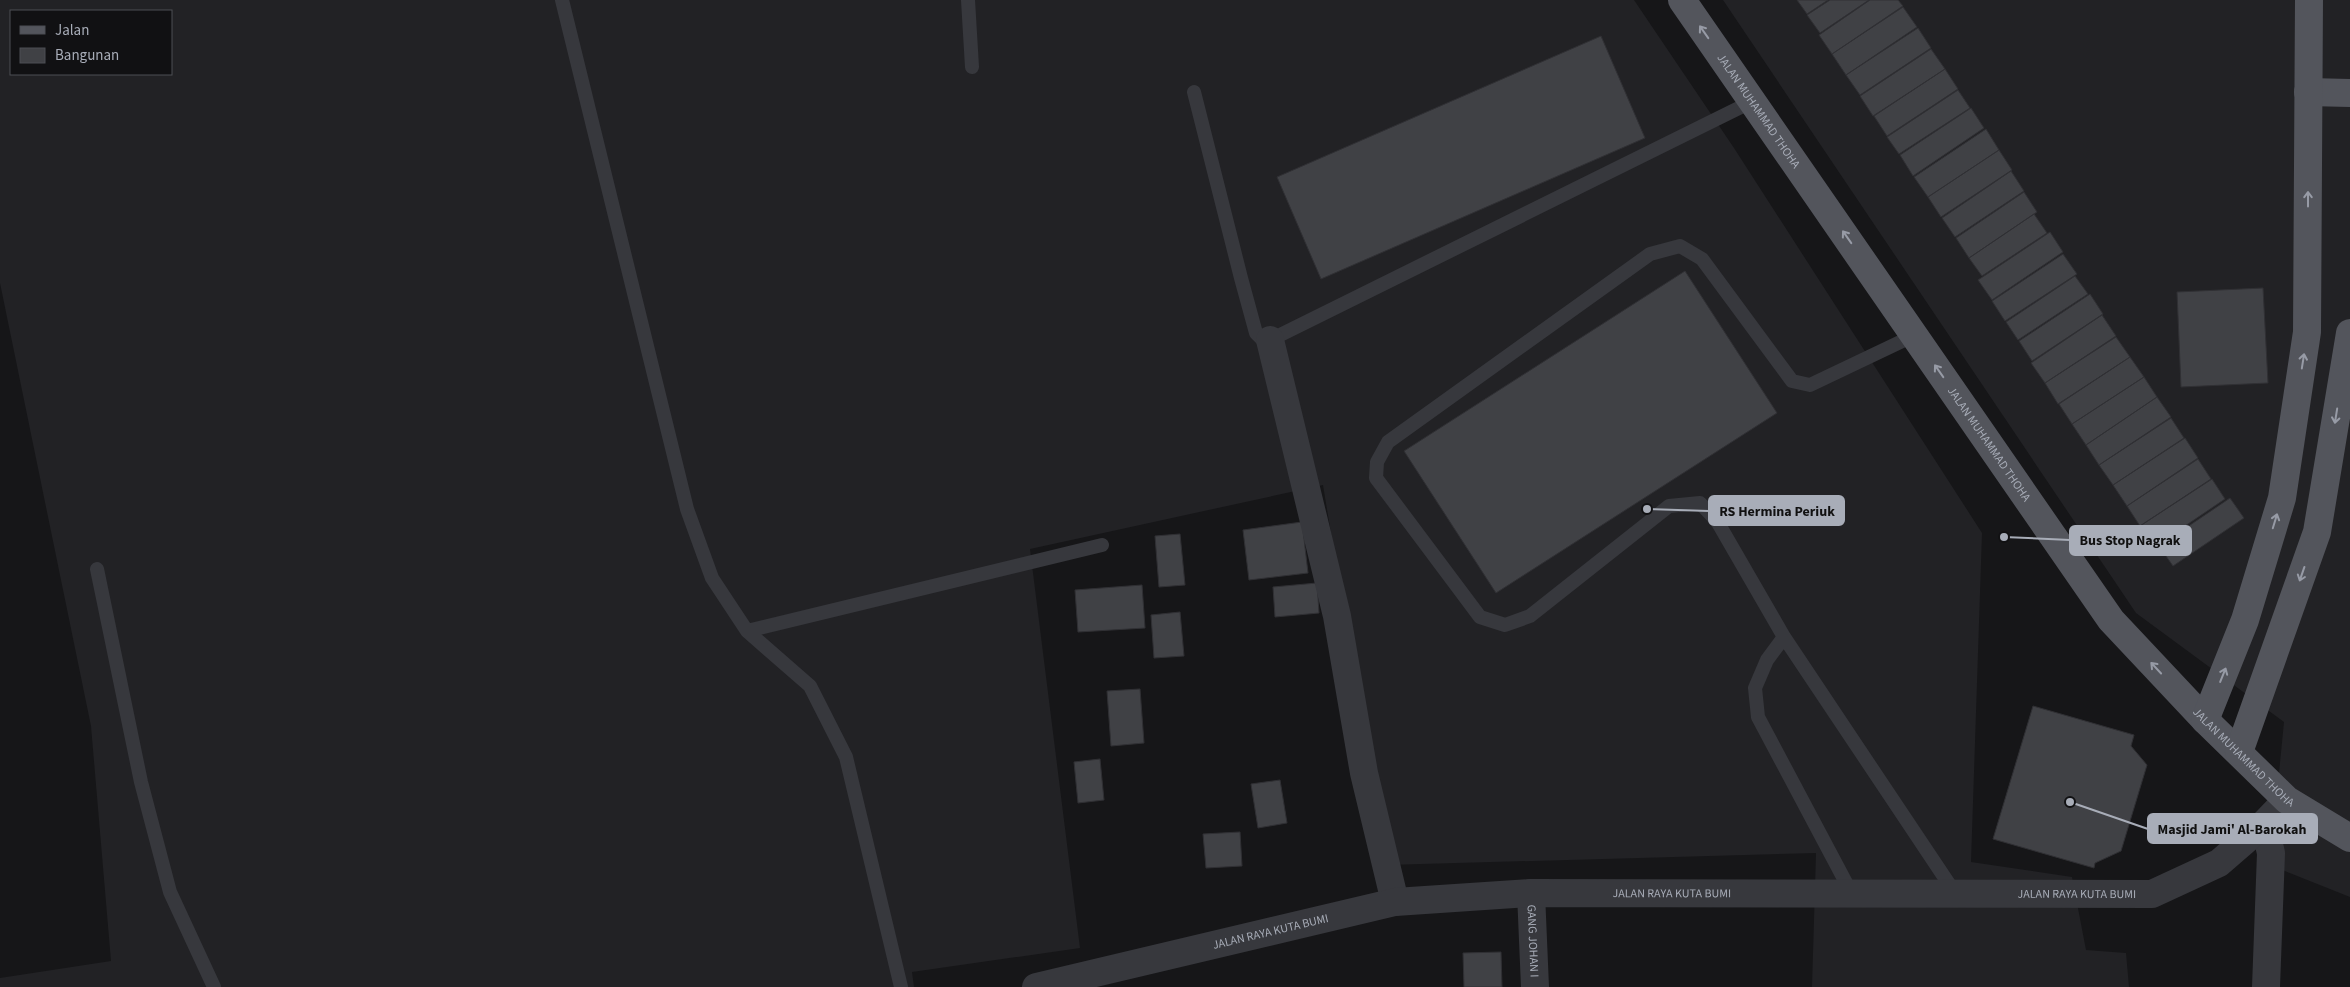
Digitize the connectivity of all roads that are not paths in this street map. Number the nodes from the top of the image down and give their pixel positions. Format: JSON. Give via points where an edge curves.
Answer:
{"nodes":[{"id":1,"x":562,"y":0,"type":"edge"},
{"id":2,"x":968,"y":0,"type":"edge"},
{"id":3,"x":1682,"y":0,"type":"edge"},
{"id":4,"x":2309,"y":0,"type":"edge"},
{"id":5,"x":972,"y":67,"type":"dead end"},
{"id":6,"x":1194,"y":92,"type":"dead end"},
{"id":7,"x":2308,"y":92,"type":"junction"},
{"id":8,"x":2350,"y":94,"type":"edge"},
{"id":9,"x":1753,"y":101,"type":"junction"},
{"id":10,"x":2307,"y":332,"type":"junction"},
{"id":11,"x":2350,"y":333,"type":"edge"},
{"id":12,"x":1914,"y":335,"type":"junction"},
{"id":13,"x":1270,"y":340,"type":"junction"},
{"id":14,"x":1102,"y":545,"type":"dead end"},
{"id":15,"x":97,"y":570,"type":"dead end"},
{"id":16,"x":747,"y":631,"type":"junction"},
{"id":17,"x":1784,"y":637,"type":"junction"},
{"id":18,"x":2205,"y":720,"type":"junction"},
{"id":19,"x":2239,"y":752,"type":"junction"},
{"id":20,"x":2287,"y":800,"type":"junction"},
{"id":21,"x":2264,"y":824,"type":"junction"},
{"id":22,"x":2350,"y":838,"type":"edge"},
{"id":23,"x":1531,"y":893,"type":"junction"},
{"id":24,"x":1955,"y":893,"type":"junction"},
{"id":25,"x":1852,"y":894,"type":"junction"},
{"id":26,"x":1395,"y":902,"type":"junction"},
{"id":27,"x":214,"y":987,"type":"edge"},
{"id":28,"x":901,"y":987,"type":"edge"},
{"id":29,"x":1036,"y":987,"type":"edge"},
{"id":30,"x":1535,"y":987,"type":"edge"},
{"id":31,"x":2266,"y":987,"type":"edge"}],
"edges":[{"from":1,"to":16,"type":"lane","via":[[687,509],[712,578]]},
{"from":2,"to":5,"type":"lane"},
{"from":9,"to":3,"type":"main road","name":"JALAN MUHAMMAD THOHA","one_way":true},
{"from":4,"to":7,"type":"main road"},
{"from":6,"to":13,"type":"lane","via":[[1256,333],[1262,340]]},
{"from":7,"to":8,"type":"main road"},
{"from":10,"to":7,"type":"main road","one_way":true},
{"from":12,"to":9,"type":"main road","name":"JALAN MUHAMMAD THOHA","one_way":true},
{"from":9,"to":13,"type":"lane"},
{"from":10,"to":11,"type":"main road"},
{"from":18,"to":10,"type":"main road","one_way":true,"via":[[2245,620],[2282,498]]},
{"from":11,"to":19,"type":"main road","one_way":true,"via":[[2317,532]]},
{"from":12,"to":17,"type":"lane","via":[[1810,385],[1792,381],[1702,259],[1680,246],[1650,254],[1388,442],[1377,462],[1376,478],[1480,616],[1505,625],[1530,616],[1670,506],[1700,503],[1717,521]]},
{"from":18,"to":12,"type":"main road","name":"JALAN MUHAMMAD THOHA","one_way":true,"via":[[2111,620]]},
{"from":13,"to":26,"type":"street","via":[[1338,616],[1364,773]]},
{"from":14,"to":16,"type":"lane"},
{"from":15,"to":27,"type":"lane","via":[[141,782],[170,892]]},
{"from":16,"to":28,"type":"lane","via":[[810,686],[846,757]]},
{"from":17,"to":24,"type":"lane"},
{"from":17,"to":25,"type":"lane","via":[[1767,660],[1755,688],[1758,717]]},
{"from":18,"to":19,"type":"main road","name":"JALAN MUHAMMAD THOHA"},
{"from":19,"to":20,"type":"main road","name":"JALAN MUHAMMAD THOHA"},
{"from":20,"to":21,"type":"street","name":"JALAN RAYA KUTA BUMI"},
{"from":20,"to":22,"type":"main road","name":"JALAN MUHAMMAD THOHA"},
{"from":21,"to":24,"type":"street","name":"JALAN RAYA KUTA BUMI","via":[[2219,862],[2152,894]]},
{"from":21,"to":31,"type":"street","via":[[2271,853]]},
{"from":23,"to":25,"type":"street","name":"JALAN RAYA KUTA BUMI"},
{"from":23,"to":26,"type":"street","name":"JALAN RAYA KUTA BUMI"},
{"from":23,"to":30,"type":"street","name":"GANG JOHAN I"},
{"from":24,"to":25,"type":"street","name":"JALAN RAYA KUTA BUMI"},
{"from":26,"to":29,"type":"street","name":"JALAN RAYA KUTA BUMI"}]}
